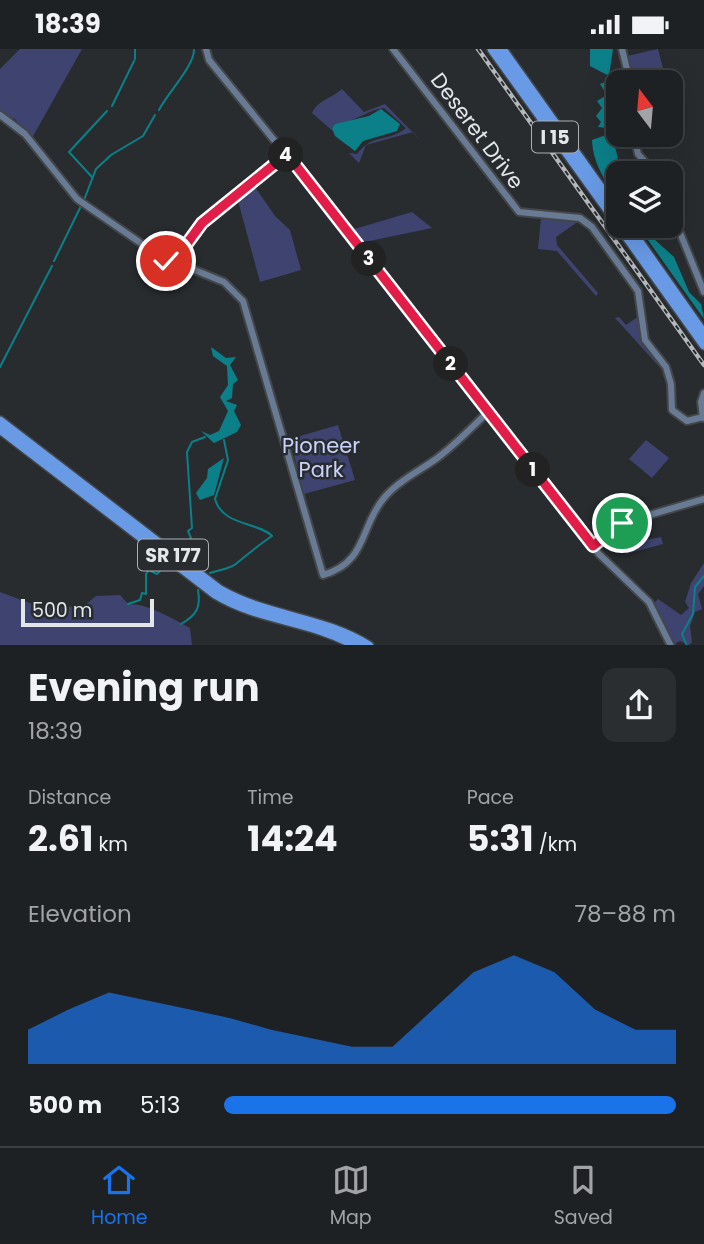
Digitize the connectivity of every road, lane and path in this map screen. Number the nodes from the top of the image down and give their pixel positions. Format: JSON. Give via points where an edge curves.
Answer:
{"nodes":[{"id":1,"x":393,"y":49,"type":"edge"},
{"id":2,"x":492,"y":49,"type":"edge"},
{"id":3,"x":502,"y":49,"type":"edge"},
{"id":4,"x":622,"y":49,"type":"edge"},
{"id":5,"x":206,"y":50,"type":"edge"},
{"id":6,"x":627,"y":70,"type":"edge"},
{"id":7,"x":0,"y":115,"type":"edge"},
{"id":8,"x":287,"y":154,"type":"junction"},
{"id":9,"x":606,"y":195,"type":"edge"},
{"id":10,"x":606,"y":208,"type":"edge"},
{"id":11,"x":627,"y":238,"type":"edge"},
{"id":12,"x":636,"y":238,"type":"edge"},
{"id":13,"x":682,"y":238,"type":"edge"},
{"id":14,"x":177,"y":262,"type":"junction"},
{"id":15,"x":704,"y":292,"type":"edge"},
{"id":16,"x":704,"y":334,"type":"edge"},
{"id":17,"x":704,"y":345,"type":"edge"},
{"id":18,"x":704,"y":393,"type":"edge"},
{"id":19,"x":488,"y":412,"type":"junction"},
{"id":20,"x":703,"y":419,"type":"edge"},
{"id":21,"x":0,"y":422,"type":"edge"},
{"id":22,"x":0,"y":429,"type":"edge"},
{"id":23,"x":704,"y":499,"type":"edge"},
{"id":24,"x":593,"y":546,"type":"junction"},
{"id":25,"x":354,"y":645,"type":"edge"},
{"id":26,"x":367,"y":645,"type":"edge"},
{"id":27,"x":670,"y":645,"type":"edge"}],
"edges":[{"from":1,"to":20,"type":"street","name":"Deseret Drive","via":[[519,212],[580,218],[592,226],[638,291],[645,340],[666,367],[672,410],[687,421]]},
{"from":2,"to":10,"type":"highway","number":"I 15"},
{"from":3,"to":9,"type":"highway","number":"I 15"},
{"from":4,"to":6,"type":"street"},
{"from":5,"to":8,"type":"street","via":[[209,60]]},
{"from":7,"to":14,"type":"street","via":[[26,134],[77,199],[150,253]]},
{"from":8,"to":14,"type":"street","via":[[202,223]]},
{"from":8,"to":19,"type":"street"},
{"from":11,"to":17,"type":"highway","number":"I 15"},
{"from":12,"to":16,"type":"highway"},
{"from":13,"to":15,"type":"street"},
{"from":14,"to":19,"type":"street","via":[[224,282],[248,312],[323,575],[346,566],[387,494]]},
{"from":18,"to":20,"type":"street"},
{"from":19,"to":24,"type":"street"},
{"from":21,"to":26,"type":"highway","number":"SR 177","via":[[226,593],[262,609],[332,627]]},
{"from":22,"to":25,"type":"highway","number":"SR 177","via":[[215,594],[249,611],[324,631]]},
{"from":23,"to":24,"type":"street","via":[[622,523]]},
{"from":24,"to":27,"type":"street","via":[[649,602]]}]}
